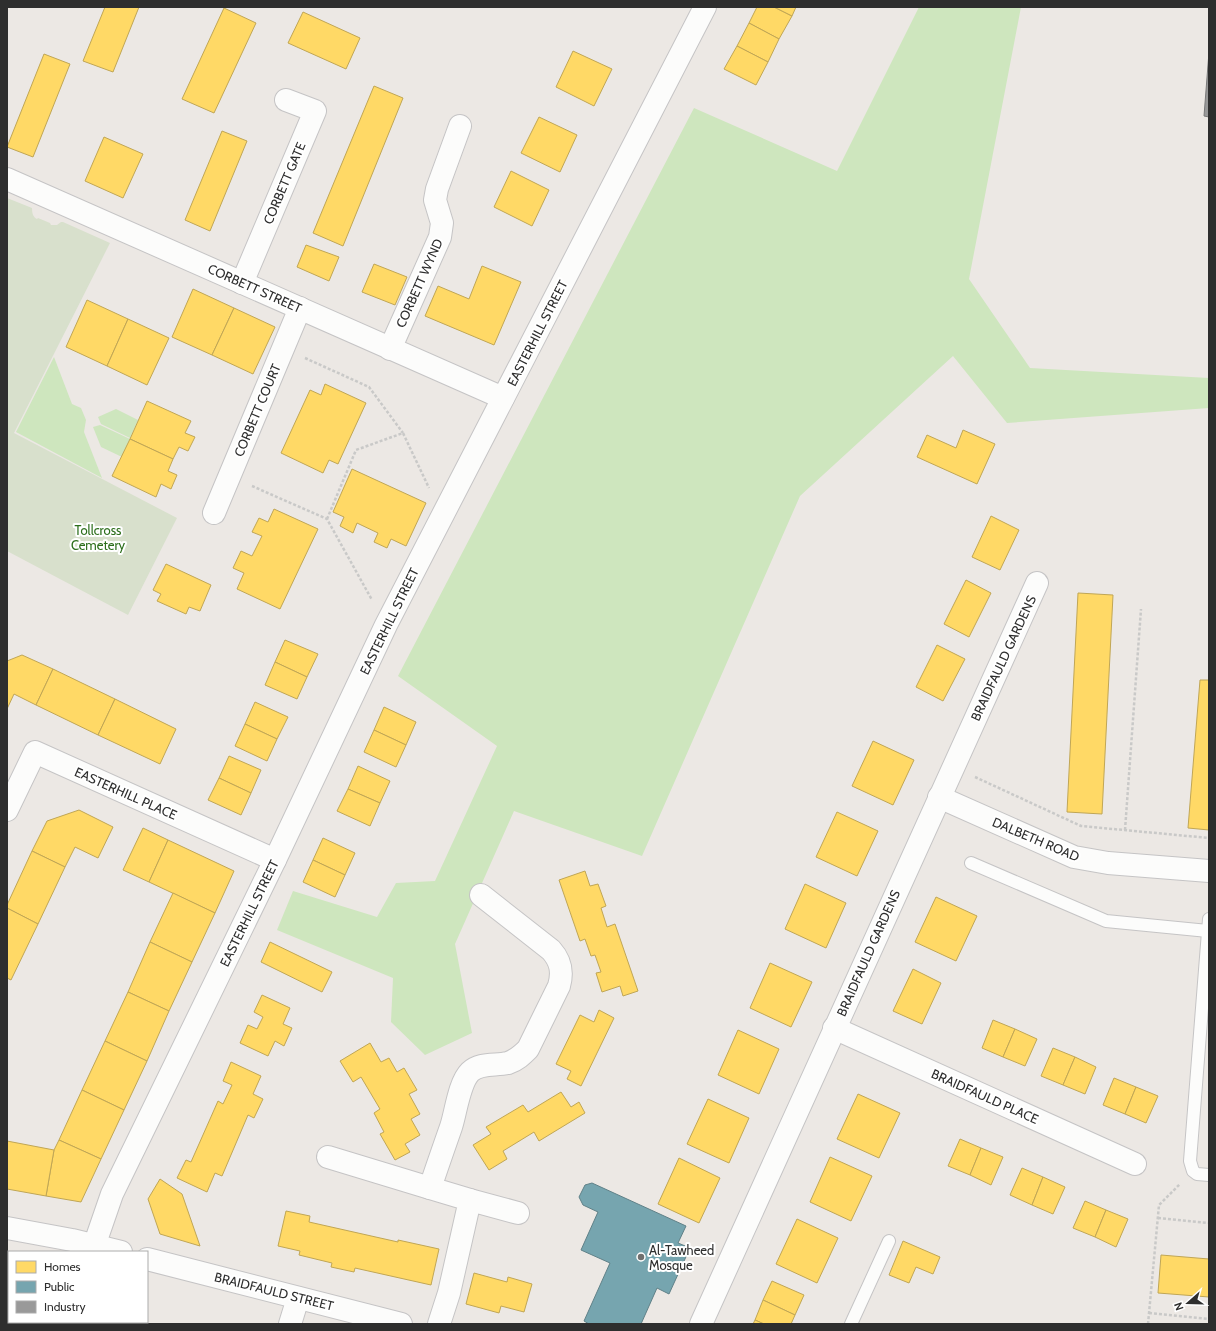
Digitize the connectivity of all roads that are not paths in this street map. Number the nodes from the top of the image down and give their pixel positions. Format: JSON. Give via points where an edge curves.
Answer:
{"nodes":[{"id":1,"x":705,"y":7,"type":"edge"},
{"id":2,"x":286,"y":100,"type":"dead end"},
{"id":3,"x":460,"y":126,"type":"dead end"},
{"id":4,"x":7,"y":179,"type":"edge"},
{"id":5,"x":242,"y":283,"type":"junction"},
{"id":6,"x":300,"y":308,"type":"junction"},
{"id":7,"x":390,"y":349,"type":"junction"},
{"id":8,"x":503,"y":398,"type":"junction"},
{"id":9,"x":214,"y":513,"type":"dead end"},
{"id":10,"x":1037,"y":583,"type":"dead end"},
{"id":11,"x":939,"y":797,"type":"junction"},
{"id":12,"x":7,"y":810,"type":"edge"},
{"id":13,"x":276,"y":860,"type":"junction"},
{"id":14,"x":971,"y":863,"type":"dead end"},
{"id":15,"x":1209,"y":871,"type":"edge"},
{"id":16,"x":481,"y":895,"type":"dead end"},
{"id":17,"x":1209,"y":919,"type":"edge"},
{"id":18,"x":1208,"y":931,"type":"junction"},
{"id":19,"x":834,"y":1028,"type":"junction"},
{"id":20,"x":328,"y":1157,"type":"dead end"},
{"id":21,"x":1135,"y":1164,"type":"dead end"},
{"id":22,"x":1209,"y":1175,"type":"edge"},
{"id":23,"x":430,"y":1188,"type":"junction"},
{"id":24,"x":470,"y":1200,"type":"junction"},
{"id":25,"x":518,"y":1213,"type":"dead end"},
{"id":26,"x":7,"y":1228,"type":"edge"},
{"id":27,"x":889,"y":1241,"type":"dead end"},
{"id":28,"x":93,"y":1248,"type":"edge"},
{"id":29,"x":114,"y":1251,"type":"edge"},
{"id":30,"x":148,"y":1259,"type":"edge"},
{"id":31,"x":298,"y":1298,"type":"junction"},
{"id":32,"x":290,"y":1324,"type":"edge"},
{"id":33,"x":401,"y":1324,"type":"edge"},
{"id":34,"x":439,"y":1324,"type":"edge"},
{"id":35,"x":701,"y":1324,"type":"edge"},
{"id":36,"x":851,"y":1324,"type":"edge"}],
"edges":[{"from":1,"to":8,"type":"street","name":"EASTERHILL STREET"},
{"from":2,"to":5,"type":"street","name":"CORBETT GATE","via":[[315,111]]},
{"from":3,"to":7,"type":"street","name":"CORBETT WYND","via":[[435,200],[442,223],[440,237]]},
{"from":4,"to":5,"type":"street","name":"CORBETT STREET"},
{"from":5,"to":6,"type":"street","name":"CORBETT STREET"},
{"from":6,"to":7,"type":"street","name":"CORBETT STREET"},
{"from":6,"to":9,"type":"street","name":"CORBETT COURT"},
{"from":7,"to":8,"type":"street","name":"CORBETT STREET"},
{"from":8,"to":13,"type":"street","name":"EASTERHILL STREET","via":[[386,625]]},
{"from":10,"to":11,"type":"street","name":"BRAIDFAULD GARDENS"},
{"from":11,"to":15,"type":"street","name":"DALBETH ROAD","via":[[1074,857],[1108,863]]},
{"from":11,"to":19,"type":"street","name":"BRAIDFAULD GARDENS"},
{"from":12,"to":13,"type":"street","name":"EASTERHILL PLACE","via":[[34,752]]},
{"from":13,"to":28,"type":"street","name":"EASTERHILL STREET","via":[[112,1194]]},
{"from":14,"to":18,"type":"lane","via":[[1106,921]]},
{"from":16,"to":23,"type":"street","via":[[552,950],[559,962],[561,979],[528,1049],[508,1063],[478,1067],[470,1072]]},
{"from":17,"to":18,"type":"lane"},
{"from":18,"to":22,"type":"lane","via":[[1190,1161],[1193,1171],[1197,1174]]},
{"from":19,"to":21,"type":"street","name":"BRAIDFAULD PLACE"},
{"from":19,"to":35,"type":"street","name":"BRAIDFAULD GARDENS"},
{"from":20,"to":23,"type":"street"},
{"from":23,"to":24,"type":"street"},
{"from":24,"to":25,"type":"street"},
{"from":24,"to":34,"type":"street","via":[[449,1293]]},
{"from":26,"to":28,"type":"street"},
{"from":27,"to":36,"type":"lane"},
{"from":28,"to":29,"type":"street"},
{"from":30,"to":31,"type":"street","name":"BRAIDFAULD STREET"},
{"from":31,"to":32,"type":"street"},
{"from":31,"to":33,"type":"street","name":"BRAIDFAULD STREET"}]}
